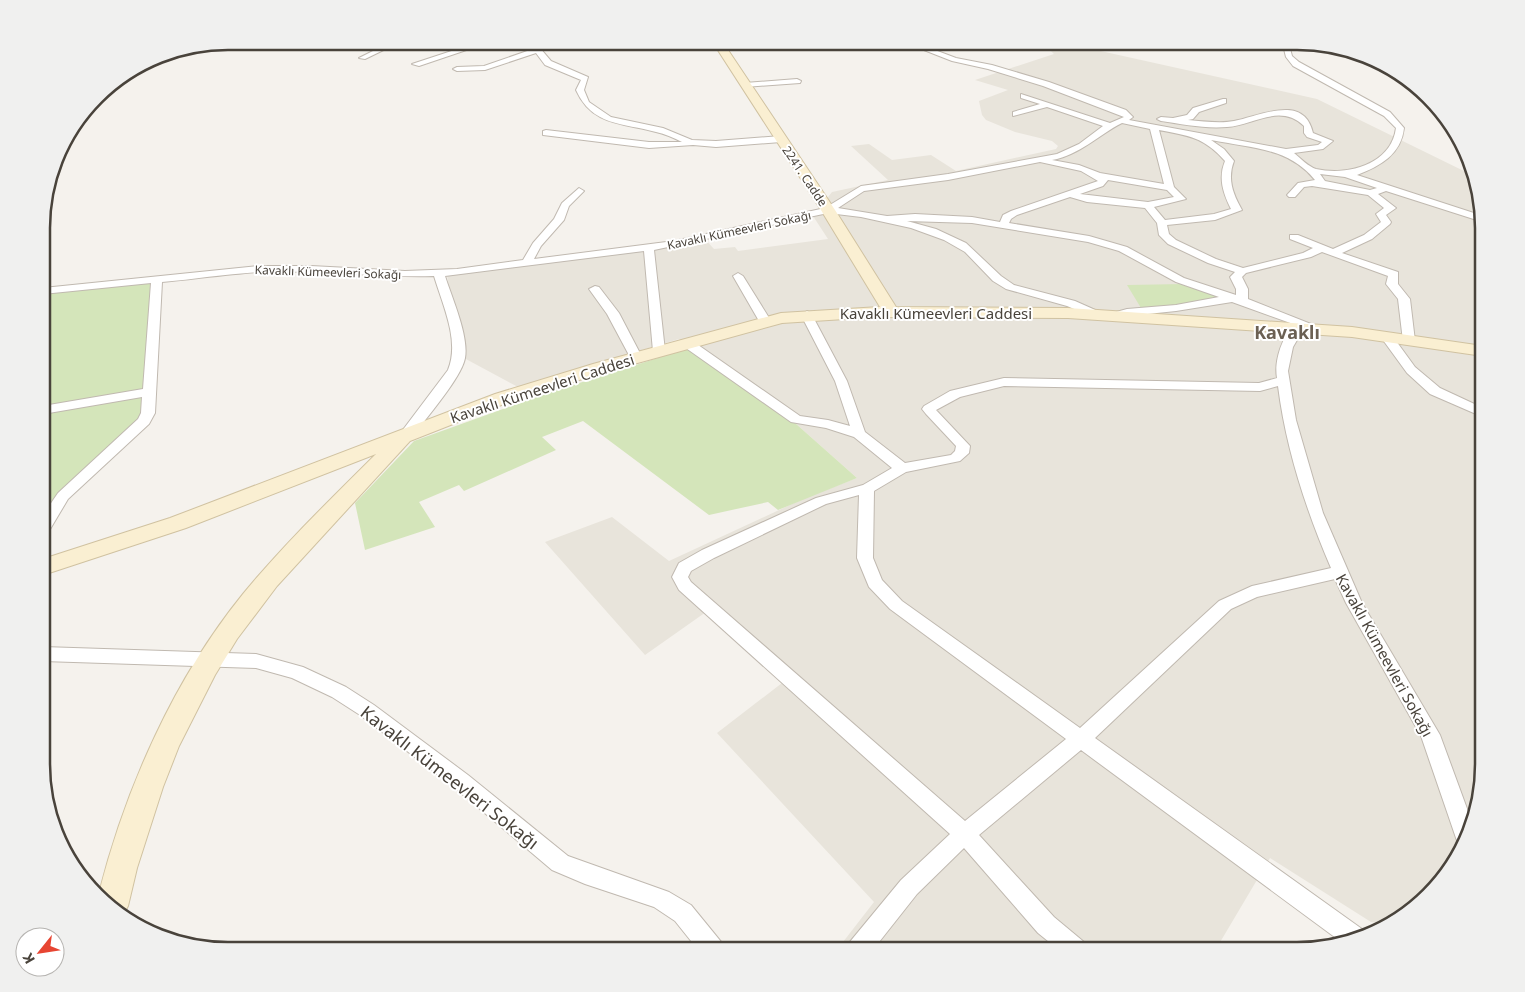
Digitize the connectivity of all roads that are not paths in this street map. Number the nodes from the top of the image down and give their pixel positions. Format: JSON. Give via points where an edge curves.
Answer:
{"nodes":[{"id":1,"x":380,"y":50,"type":"edge"},
{"id":2,"x":461,"y":50,"type":"edge"},
{"id":3,"x":538,"y":50,"type":"joint"},
{"id":4,"x":723,"y":50,"type":"edge"},
{"id":5,"x":928,"y":50,"type":"edge"},
{"id":6,"x":1288,"y":50,"type":"edge"},
{"id":7,"x":363,"y":58,"type":"dead end"},
{"id":8,"x":416,"y":64,"type":"dead end"},
{"id":9,"x":457,"y":68,"type":"dead end"},
{"id":10,"x":797,"y":81,"type":"dead end"},
{"id":11,"x":745,"y":85,"type":"junction"},
{"id":12,"x":1024,"y":96,"type":"dead end"},
{"id":13,"x":1224,"y":101,"type":"dead end"},
{"id":14,"x":1048,"y":104,"type":"junction"},
{"id":15,"x":1016,"y":114,"type":"dead end"},
{"id":16,"x":1126,"y":119,"type":"junction"},
{"id":17,"x":1172,"y":120,"type":"junction"},
{"id":18,"x":1110,"y":126,"type":"junction"},
{"id":19,"x":1154,"y":127,"type":"junction"},
{"id":20,"x":546,"y":132,"type":"dead end"},
{"id":21,"x":1198,"y":135,"type":"junction"},
{"id":22,"x":781,"y":139,"type":"junction"},
{"id":23,"x":705,"y":144,"type":"junction"},
{"id":24,"x":1286,"y":152,"type":"junction"},
{"id":25,"x":1041,"y":161,"type":"junction"},
{"id":26,"x":1312,"y":171,"type":"junction"},
{"id":27,"x":1095,"y":175,"type":"junction"},
{"id":28,"x":1348,"y":175,"type":"junction"},
{"id":29,"x":1322,"y":183,"type":"junction"},
{"id":30,"x":1170,"y":188,"type":"junction"},
{"id":31,"x":1386,"y":188,"type":"junction"},
{"id":32,"x":579,"y":191,"type":"dead end"},
{"id":33,"x":1371,"y":193,"type":"junction"},
{"id":34,"x":1068,"y":194,"type":"junction"},
{"id":35,"x":1292,"y":195,"type":"dead end"},
{"id":36,"x":1148,"y":205,"type":"junction"},
{"id":37,"x":828,"y":210,"type":"junction"},
{"id":38,"x":1475,"y":216,"type":"edge"},
{"id":39,"x":886,"y":219,"type":"junction"},
{"id":40,"x":1162,"y":223,"type":"junction"},
{"id":41,"x":1003,"y":226,"type":"junction"},
{"id":42,"x":1294,"y":237,"type":"dead end"},
{"id":43,"x":649,"y":248,"type":"junction"},
{"id":44,"x":1321,"y":248,"type":"junction"},
{"id":45,"x":1333,"y":253,"type":"junction"},
{"id":46,"x":526,"y":264,"type":"junction"},
{"id":47,"x":1242,"y":271,"type":"junction"},
{"id":48,"x":439,"y":274,"type":"junction"},
{"id":49,"x":738,"y":276,"type":"dead end"},
{"id":50,"x":158,"y":278,"type":"junction"},
{"id":51,"x":595,"y":289,"type":"dead end"},
{"id":52,"x":50,"y":290,"type":"edge"},
{"id":53,"x":1238,"y":299,"type":"junction"},
{"id":54,"x":891,"y":312,"type":"junction"},
{"id":55,"x":807,"y":315,"type":"junction"},
{"id":56,"x":1106,"y":315,"type":"junction"},
{"id":57,"x":765,"y":321,"type":"junction"},
{"id":58,"x":1298,"y":328,"type":"junction"},
{"id":59,"x":1321,"y":330,"type":"junction"},
{"id":60,"x":1387,"y":337,"type":"junction"},
{"id":61,"x":1409,"y":341,"type":"junction"},
{"id":62,"x":687,"y":343,"type":"junction"},
{"id":63,"x":1475,"y":350,"type":"edge"},
{"id":64,"x":659,"y":351,"type":"junction"},
{"id":65,"x":636,"y":357,"type":"junction"},
{"id":66,"x":1283,"y":380,"type":"junction"},
{"id":67,"x":149,"y":392,"type":"junction"},
{"id":68,"x":50,"y":409,"type":"edge"},
{"id":69,"x":1475,"y":409,"type":"edge"},
{"id":70,"x":860,"y":434,"type":"junction"},
{"id":71,"x":406,"y":435,"type":"junction"},
{"id":72,"x":902,"y":468,"type":"junction"},
{"id":73,"x":867,"y":489,"type":"junction"},
{"id":74,"x":50,"y":517,"type":"edge"},
{"id":75,"x":50,"y":565,"type":"edge"},
{"id":76,"x":1340,"y":572,"type":"junction"},
{"id":77,"x":50,"y":654,"type":"edge"},
{"id":78,"x":212,"y":659,"type":"junction"},
{"id":79,"x":1082,"y":738,"type":"junction"},
{"id":80,"x":1463,"y":827,"type":"edge"},
{"id":81,"x":965,"y":834,"type":"junction"},
{"id":82,"x":114,"y":900,"type":"edge"},
{"id":83,"x":1350,"y":934,"type":"edge"},
{"id":84,"x":707,"y":942,"type":"edge"},
{"id":85,"x":864,"y":942,"type":"edge"},
{"id":86,"x":1066,"y":942,"type":"edge"}],
"edges":[{"from":1,"to":7,"type":"street"},
{"from":2,"to":8,"type":"street"},
{"from":3,"to":9,"type":"street","via":[[485,68]]},
{"from":3,"to":23,"type":"street","via":[[548,63],[585,80],[580,88],[584,100],[608,119],[653,128]]},
{"from":4,"to":11,"type":"street","name":"2241. Cadde"},
{"from":5,"to":16,"type":"street","via":[[1064,90]]},
{"from":6,"to":28,"type":"street","via":[[1296,64],[1387,114],[1400,128],[1398,142],[1386,157]]},
{"from":10,"to":11,"type":"street"},
{"from":11,"to":22,"type":"street","name":"2241. Cadde"},
{"from":12,"to":14,"type":"street"},
{"from":13,"to":17,"type":"street","via":[[1196,110],[1190,117]]},
{"from":14,"to":15,"type":"street"},
{"from":14,"to":18,"type":"street"},
{"from":16,"to":17,"type":"street"},
{"from":16,"to":18,"type":"street"},
{"from":16,"to":19,"type":"street"},
{"from":17,"to":24,"type":"street","via":[[1229,125],[1282,112],[1304,120],[1310,135],[1329,142],[1320,147]]},
{"from":18,"to":25,"type":"street","via":[[1082,146]]},
{"from":19,"to":21,"type":"street"},
{"from":19,"to":30,"type":"street"},
{"from":20,"to":23,"type":"street","via":[[649,145]]},
{"from":21,"to":24,"type":"street"},
{"from":21,"to":40,"type":"street","via":[[1230,161],[1226,171],[1228,194],[1236,210],[1215,217]]},
{"from":22,"to":23,"type":"street"},
{"from":22,"to":37,"type":"street","name":"2241. Cadde"},
{"from":24,"to":26,"type":"street"},
{"from":25,"to":27,"type":"street"},
{"from":25,"to":37,"type":"street","via":[[861,189]]},
{"from":26,"to":28,"type":"street"},
{"from":26,"to":29,"type":"street"},
{"from":27,"to":30,"type":"street"},
{"from":27,"to":34,"type":"street","via":[[1104,181],[1102,184]]},
{"from":28,"to":31,"type":"street"},
{"from":29,"to":33,"type":"street"},
{"from":29,"to":35,"type":"street","via":[[1300,184]]},
{"from":30,"to":36,"type":"street","via":[[1181,200]]},
{"from":31,"to":33,"type":"street"},
{"from":31,"to":38,"type":"street"},
{"from":32,"to":46,"type":"street","via":[[565,205],[559,220],[537,245]]},
{"from":33,"to":45,"type":"street","via":[[1391,208],[1381,214],[1386,222],[1369,238]]},
{"from":34,"to":36,"type":"street"},
{"from":34,"to":41,"type":"street","via":[[1014,213],[1007,217]]},
{"from":36,"to":40,"type":"street"},
{"from":37,"to":39,"type":"street"},
{"from":37,"to":43,"type":"street","name":"Kavaklı Kümeevleri Sokağı"},
{"from":37,"to":54,"type":"street","name":"2241. Cadde"},
{"from":39,"to":41,"type":"street","via":[[947,218]]},
{"from":39,"to":56,"type":"street","via":[[962,245],[1000,282],[1010,287]]},
{"from":40,"to":47,"type":"street","via":[[1164,235],[1172,242],[1212,262]]},
{"from":41,"to":53,"type":"street","via":[[1114,245],[1180,280]]},
{"from":42,"to":44,"type":"street"},
{"from":43,"to":46,"type":"street","name":"Kavaklı Kümeevleri Sokağı"},
{"from":43,"to":64,"type":"street","name":"Kavaklı Kümeevleri Sokağı"},
{"from":44,"to":45,"type":"street"},
{"from":44,"to":47,"type":"street","via":[[1307,255]]},
{"from":45,"to":61,"type":"street","via":[[1394,274],[1392,284],[1404,299]]},
{"from":46,"to":48,"type":"street","name":"Kavaklı Kümeevleri Sokağı"},
{"from":47,"to":53,"type":"street","via":[[1236,277],[1242,289]]},
{"from":48,"to":50,"type":"street","name":"Kavaklı Kümeevleri Sokağı","via":[[280,268]]},
{"from":48,"to":71,"type":"street","via":[[458,339],[459,358],[454,371]]},
{"from":49,"to":57,"type":"street"},
{"from":50,"to":52,"type":"street","name":"Kavaklı Kümeevleri Sokağı"},
{"from":50,"to":67,"type":"street"},
{"from":51,"to":65,"type":"street","via":[[613,313]]},
{"from":53,"to":56,"type":"street"},
{"from":53,"to":59,"type":"street"},
{"from":54,"to":55,"type":"street","name":"Kavaklı Kümeevleri Caddesi"},
{"from":54,"to":56,"type":"street","name":"Kavaklı Kümeevleri Caddesi"},
{"from":55,"to":57,"type":"street","name":"Kavaklı Kümeevleri Caddesi"},
{"from":55,"to":70,"type":"street","via":[[841,381]]},
{"from":56,"to":58,"type":"street","name":"Kavaklı Kümeevleri Caddesi"},
{"from":57,"to":62,"type":"street","name":"Kavaklı Kümeevleri Caddesi"},
{"from":58,"to":59,"type":"street","name":"Kavaklı Kümeevleri Caddesi"},
{"from":58,"to":66,"type":"street","name":"Kavaklı Kümeevleri Sokağı","via":[[1283,361]]},
{"from":59,"to":60,"type":"street","name":"Kavaklı Kümeevleri Caddesi"},
{"from":60,"to":61,"type":"street","name":"Kavaklı Kümeevleri Caddesi"},
{"from":60,"to":69,"type":"street","via":[[1411,370],[1435,391]]},
{"from":61,"to":63,"type":"street","name":"Kavaklı Kümeevleri Caddesi"},
{"from":62,"to":64,"type":"street","name":"Kavaklı Kümeevleri Caddesi"},
{"from":62,"to":70,"type":"street","via":[[796,419]]},
{"from":64,"to":65,"type":"street","name":"Kavaklı Kümeevleri Caddesi"},
{"from":65,"to":71,"type":"street","name":"Kavaklı Kümeevleri Caddesi","via":[[502,398]]},
{"from":66,"to":72,"type":"street","via":[[1260,387],[1004,382],[955,394],[929,409],[934,418],[954,434],[963,446],[962,453],[955,458]]},
{"from":66,"to":76,"type":"street","name":"Kavaklı Kümeevleri Sokağı","via":[[1289,420],[1304,478]]},
{"from":67,"to":68,"type":"street"},
{"from":67,"to":74,"type":"street","via":[[148,413],[144,421],[64,496]]},
{"from":70,"to":72,"type":"street"},
{"from":71,"to":75,"type":"street","name":"Kavaklı Kümeevleri Caddesi","via":[[178,523]]},
{"from":71,"to":78,"type":"street","name":"Kavaklı Kümeevleri Caddesi","via":[[269,580]]},
{"from":72,"to":73,"type":"street"},
{"from":73,"to":79,"type":"street","via":[[865,558],[875,582],[896,605]]},
{"from":73,"to":81,"type":"street","via":[[821,501],[708,554],[685,567],[680,577],[685,586]]},
{"from":76,"to":79,"type":"street","via":[[1252,592],[1225,605]]},
{"from":76,"to":80,"type":"street","name":"Kavaklı Kümeevleri Sokağı","via":[[1379,649],[1430,734]]},
{"from":77,"to":78,"type":"street","name":"Kavaklı Kümeevleri Sokağı"},
{"from":78,"to":82,"type":"street","name":"Kavaklı Kümeevleri Caddesi","via":[[160,759],[126,850]]},
{"from":78,"to":84,"type":"street","name":"Kavaklı Kümeevleri Sokağı","via":[[256,661],[296,672],[339,692],[453,775],[548,854],[585,874],[661,899],[683,913]]},
{"from":79,"to":81,"type":"street"},
{"from":79,"to":83,"type":"street"},
{"from":81,"to":85,"type":"street","via":[[909,886]]},
{"from":81,"to":86,"type":"street","via":[[1046,925]]}]}
